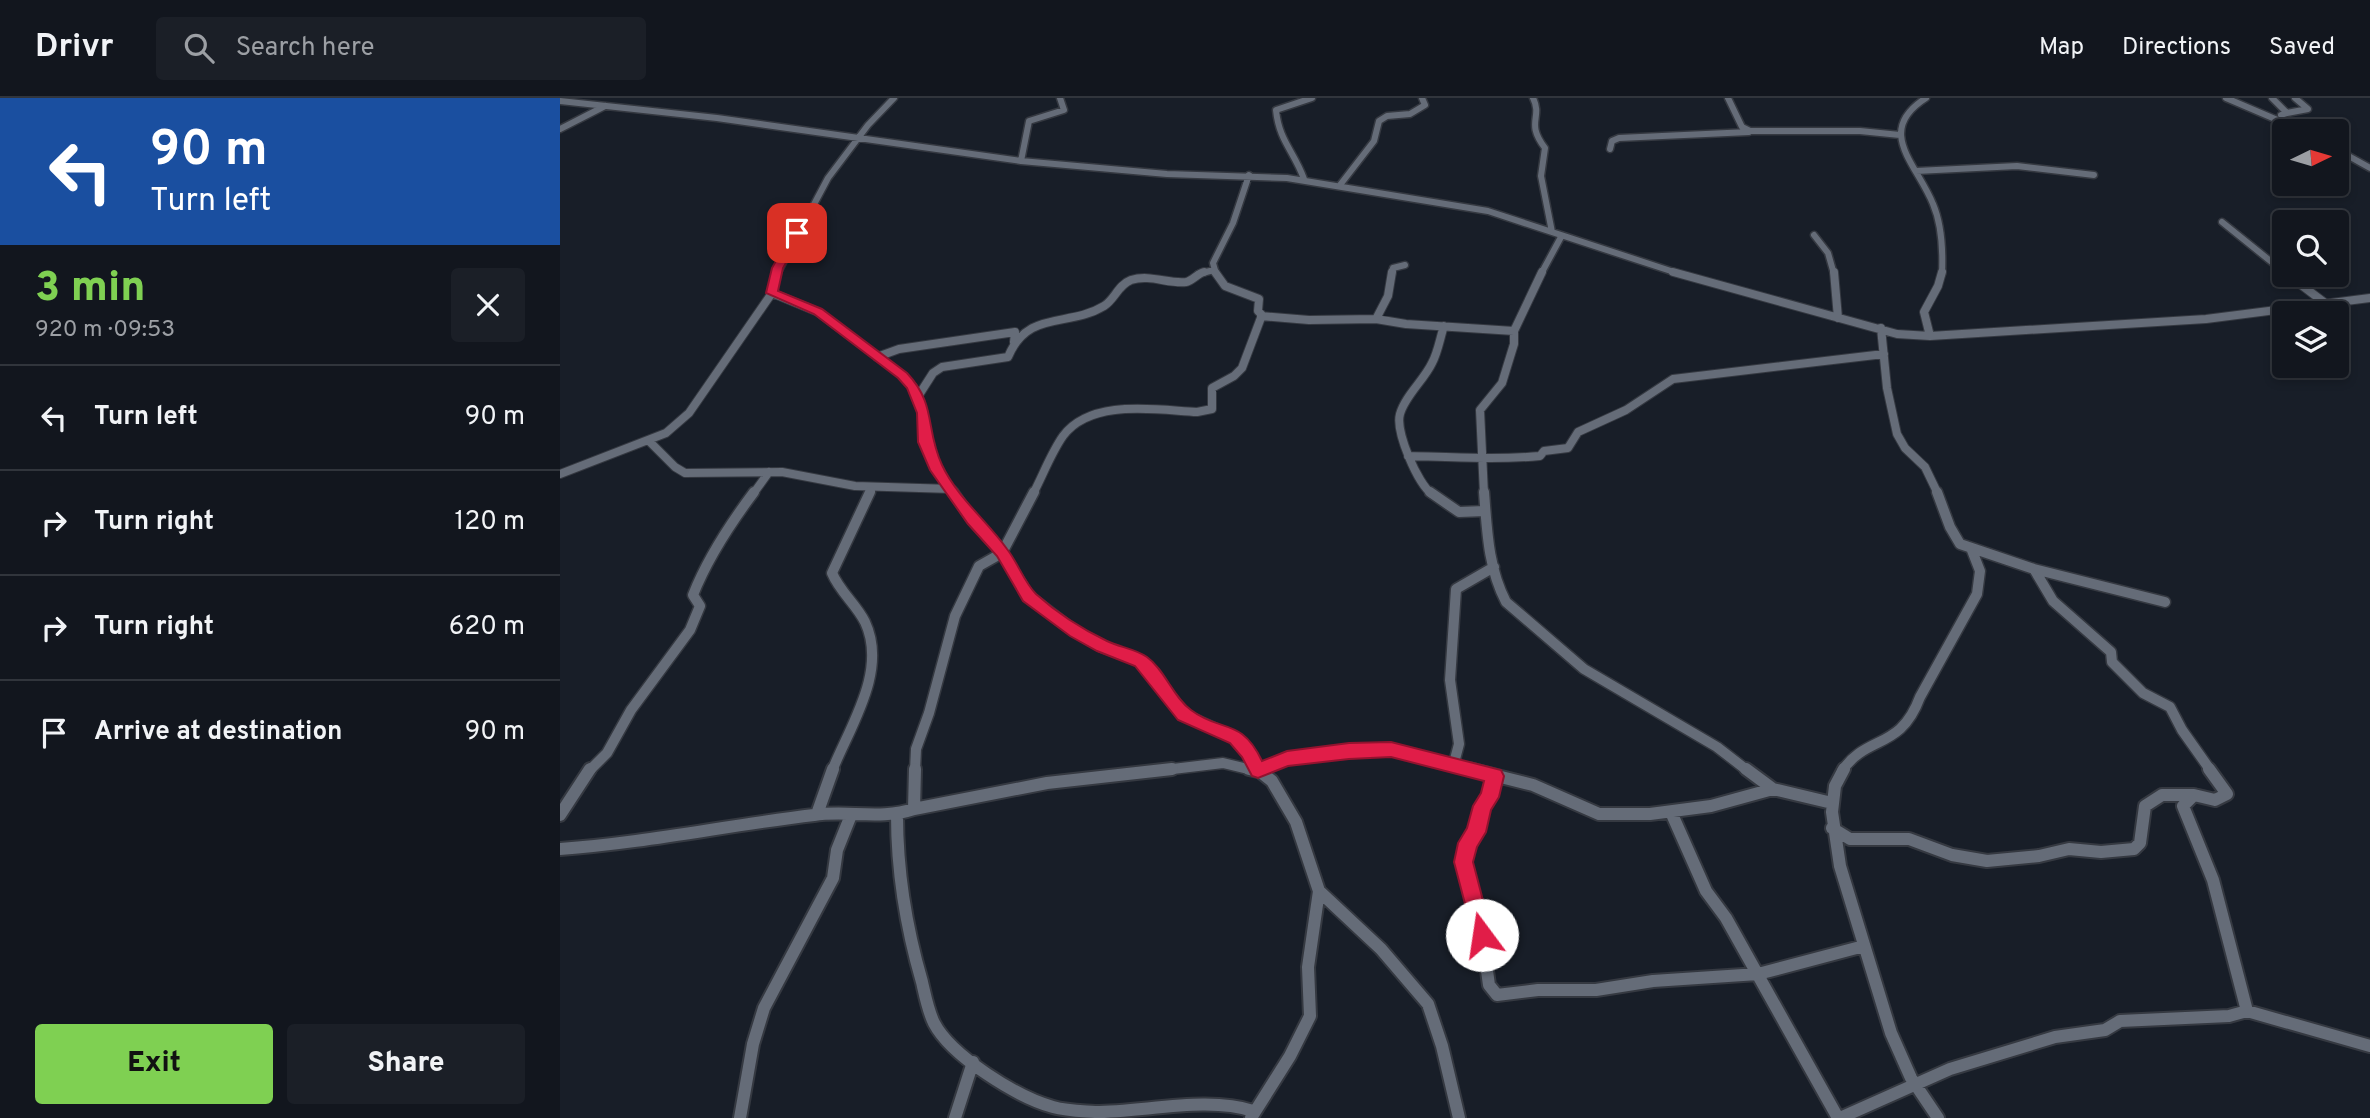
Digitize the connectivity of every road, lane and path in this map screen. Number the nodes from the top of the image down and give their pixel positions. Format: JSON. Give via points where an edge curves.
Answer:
{"nodes":[{"id":1,"x":894,"y":98,"type":"edge"},
{"id":2,"x":1060,"y":98,"type":"edge"},
{"id":3,"x":1312,"y":98,"type":"edge"},
{"id":4,"x":1422,"y":98,"type":"edge"},
{"id":5,"x":1533,"y":98,"type":"edge"},
{"id":6,"x":1728,"y":98,"type":"edge"},
{"id":7,"x":1927,"y":98,"type":"edge"},
{"id":8,"x":2226,"y":98,"type":"edge"},
{"id":9,"x":2272,"y":98,"type":"edge"},
{"id":10,"x":2295,"y":98,"type":"edge"},
{"id":11,"x":560,"y":102,"type":"edge"},
{"id":12,"x":605,"y":106,"type":"junction"},
{"id":13,"x":2287,"y":113,"type":"junction"},
{"id":14,"x":2273,"y":116,"type":"junction"},
{"id":15,"x":2279,"y":119,"type":"edge"},
{"id":16,"x":560,"y":129,"type":"edge"},
{"id":17,"x":1750,"y":131,"type":"junction"},
{"id":18,"x":1900,"y":135,"type":"junction"},
{"id":19,"x":860,"y":137,"type":"junction"},
{"id":20,"x":1610,"y":149,"type":"dead end"},
{"id":21,"x":2349,"y":156,"type":"edge"},
{"id":22,"x":1021,"y":161,"type":"junction"},
{"id":23,"x":2370,"y":168,"type":"edge"},
{"id":24,"x":1916,"y":171,"type":"junction"},
{"id":25,"x":2094,"y":175,"type":"dead end"},
{"id":26,"x":1249,"y":176,"type":"junction"},
{"id":27,"x":1304,"y":179,"type":"junction"},
{"id":28,"x":1339,"y":185,"type":"junction"},
{"id":29,"x":2222,"y":222,"type":"dead end"},
{"id":30,"x":1552,"y":232,"type":"junction"},
{"id":31,"x":1814,"y":235,"type":"dead end"},
{"id":32,"x":1561,"y":237,"type":"junction"},
{"id":33,"x":2272,"y":262,"type":"edge"},
{"id":34,"x":1405,"y":265,"type":"dead end"},
{"id":35,"x":1214,"y":270,"type":"junction"},
{"id":36,"x":2304,"y":287,"type":"edge"},
{"id":37,"x":772,"y":293,"type":"junction"},
{"id":38,"x":2370,"y":298,"type":"edge"},
{"id":39,"x":2322,"y":301,"type":"edge"},
{"id":40,"x":2349,"y":302,"type":"edge"},
{"id":41,"x":2272,"y":312,"type":"edge"},
{"id":42,"x":1261,"y":316,"type":"junction"},
{"id":43,"x":1376,"y":318,"type":"junction"},
{"id":44,"x":1838,"y":318,"type":"junction"},
{"id":45,"x":1444,"y":326,"type":"junction"},
{"id":46,"x":1881,"y":328,"type":"junction"},
{"id":47,"x":1514,"y":331,"type":"junction"},
{"id":48,"x":1930,"y":337,"type":"junction"},
{"id":49,"x":1014,"y":343,"type":"junction"},
{"id":50,"x":1884,"y":354,"type":"junction"},
{"id":51,"x":877,"y":357,"type":"junction"},
{"id":52,"x":917,"y":398,"type":"junction"},
{"id":53,"x":649,"y":441,"type":"junction"},
{"id":54,"x":1408,"y":456,"type":"junction"},
{"id":55,"x":1481,"y":457,"type":"junction"},
{"id":56,"x":769,"y":472,"type":"junction"},
{"id":57,"x":560,"y":474,"type":"edge"},
{"id":58,"x":872,"y":488,"type":"junction"},
{"id":59,"x":952,"y":489,"type":"junction"},
{"id":60,"x":1485,"y":511,"type":"junction"},
{"id":61,"x":1971,"y":548,"type":"junction"},
{"id":62,"x":1002,"y":552,"type":"junction"},
{"id":63,"x":1494,"y":567,"type":"junction"},
{"id":64,"x":2034,"y":569,"type":"junction"},
{"id":65,"x":2165,"y":602,"type":"dead end"},
{"id":66,"x":1454,"y":763,"type":"junction"},
{"id":67,"x":1258,"y":771,"type":"junction"},
{"id":68,"x":1495,"y":776,"type":"junction"},
{"id":69,"x":1773,"y":789,"type":"junction"},
{"id":70,"x":2194,"y":795,"type":"junction"},
{"id":71,"x":1832,"y":803,"type":"junction"},
{"id":72,"x":915,"y":808,"type":"junction"},
{"id":73,"x":1671,"y":812,"type":"junction"},
{"id":74,"x":817,"y":814,"type":"junction"},
{"id":75,"x":560,"y":815,"type":"edge"},
{"id":76,"x":851,"y":815,"type":"junction"},
{"id":77,"x":897,"y":815,"type":"junction"},
{"id":78,"x":1832,"y":828,"type":"junction"},
{"id":79,"x":560,"y":849,"type":"edge"},
{"id":80,"x":1319,"y":891,"type":"junction"},
{"id":81,"x":1864,"y":946,"type":"junction"},
{"id":82,"x":1758,"y":974,"type":"junction"},
{"id":83,"x":2247,"y":1011,"type":"junction"},
{"id":84,"x":2370,"y":1046,"type":"edge"},
{"id":85,"x":973,"y":1062,"type":"junction"},
{"id":86,"x":1915,"y":1085,"type":"junction"},
{"id":87,"x":1252,"y":1115,"type":"edge"},
{"id":88,"x":740,"y":1118,"type":"edge"},
{"id":89,"x":955,"y":1118,"type":"edge"},
{"id":90,"x":1460,"y":1118,"type":"edge"},
{"id":91,"x":1839,"y":1118,"type":"edge"},
{"id":92,"x":1938,"y":1118,"type":"edge"}],
"edges":[{"from":1,"to":19,"type":"street"},
{"from":2,"to":22,"type":"street","via":[[1064,110],[1029,121]]},
{"from":3,"to":27,"type":"street","via":[[1276,110],[1278,131]]},
{"from":4,"to":28,"type":"street","via":[[1425,105],[1418,111],[1379,121],[1374,141]]},
{"from":5,"to":30,"type":"street","via":[[1537,106],[1532,129],[1545,148],[1541,176]]},
{"from":6,"to":17,"type":"street","via":[[1742,127]]},
{"from":7,"to":18,"type":"street","via":[[1908,110]]},
{"from":8,"to":14,"type":"street"},
{"from":9,"to":13,"type":"street"},
{"from":10,"to":13,"type":"street","via":[[2308,108]]},
{"from":11,"to":12,"type":"street"},
{"from":12,"to":16,"type":"street"},
{"from":12,"to":19,"type":"street"},
{"from":13,"to":14,"type":"street"},
{"from":14,"to":15,"type":"street"},
{"from":17,"to":18,"type":"street"},
{"from":17,"to":20,"type":"street","via":[[1619,138],[1612,141]]},
{"from":18,"to":24,"type":"street"},
{"from":19,"to":22,"type":"street"},
{"from":19,"to":37,"type":"street","via":[[828,178],[778,268]]},
{"from":21,"to":23,"type":"street"},
{"from":22,"to":26,"type":"street"},
{"from":24,"to":25,"type":"street","via":[[2017,166]]},
{"from":24,"to":48,"type":"street","via":[[1934,206],[1941,260],[1940,282],[1924,312]]},
{"from":26,"to":27,"type":"street"},
{"from":26,"to":35,"type":"street","via":[[1233,223],[1214,258]]},
{"from":27,"to":28,"type":"street"},
{"from":28,"to":30,"type":"street","via":[[1488,211]]},
{"from":29,"to":33,"type":"street"},
{"from":30,"to":32,"type":"street"},
{"from":31,"to":44,"type":"street","via":[[1835,269]]},
{"from":32,"to":44,"type":"street"},
{"from":32,"to":47,"type":"street"},
{"from":34,"to":43,"type":"street","via":[[1393,268],[1388,296]]},
{"from":35,"to":42,"type":"street","via":[[1225,287],[1258,298]]},
{"from":35,"to":49,"type":"street","via":[[1199,273],[1188,282],[1131,280],[1103,306],[1041,321]]},
{"from":36,"to":39,"type":"street"},
{"from":37,"to":51,"type":"street","via":[[818,312]]},
{"from":37,"to":53,"type":"street","via":[[690,413]]},
{"from":38,"to":40,"type":"street"},
{"from":41,"to":48,"type":"street"},
{"from":42,"to":43,"type":"street"},
{"from":42,"to":62,"type":"street","via":[[1237,373],[1212,388],[1212,409],[1116,410],[1092,415],[1070,428]]},
{"from":43,"to":45,"type":"street"},
{"from":44,"to":46,"type":"street"},
{"from":45,"to":47,"type":"street"},
{"from":45,"to":54,"type":"street","via":[[1433,362],[1400,414]]},
{"from":46,"to":48,"type":"street"},
{"from":46,"to":50,"type":"street"},
{"from":47,"to":55,"type":"street","via":[[1515,344],[1503,383],[1480,410]]},
{"from":49,"to":51,"type":"street","via":[[1016,332],[899,349]]},
{"from":49,"to":52,"type":"street","via":[[1007,357],[942,367]]},
{"from":50,"to":55,"type":"street","via":[[1673,379],[1626,410],[1578,432],[1568,448],[1525,459]]},
{"from":50,"to":61,"type":"street","via":[[1902,445],[1928,471],[1953,535]]},
{"from":51,"to":52,"type":"street","via":[[902,375]]},
{"from":52,"to":59,"type":"street","via":[[924,413],[930,457]]},
{"from":53,"to":56,"type":"street","via":[[680,472]]},
{"from":53,"to":57,"type":"street"},
{"from":54,"to":55,"type":"street"},
{"from":54,"to":60,"type":"street","via":[[1420,482],[1436,498],[1459,512]]},
{"from":55,"to":60,"type":"street"},
{"from":56,"to":58,"type":"street"},
{"from":56,"to":75,"type":"street","via":[[705,564],[693,595],[700,606],[690,630]]},
{"from":58,"to":59,"type":"street"},
{"from":58,"to":74,"type":"street","via":[[832,573],[867,628],[871,660],[861,707]]},
{"from":59,"to":62,"type":"street"},
{"from":60,"to":63,"type":"street"},
{"from":61,"to":64,"type":"street"},
{"from":61,"to":71,"type":"street","via":[[1980,572],[1976,594],[1920,697],[1916,714],[1908,726],[1845,765]]},
{"from":62,"to":67,"type":"street","via":[[1029,596],[1076,632],[1140,661],[1185,715],[1236,738]]},
{"from":62,"to":72,"type":"street","via":[[979,566],[955,617],[916,749]]},
{"from":63,"to":66,"type":"street","via":[[1456,589],[1451,667],[1460,751]]},
{"from":63,"to":69,"type":"street","via":[[1506,601],[1584,669],[1717,747]]},
{"from":64,"to":65,"type":"street"},
{"from":64,"to":70,"type":"street","via":[[2053,601],[2111,652],[2112,662],[2143,693],[2170,707],[2227,794],[2215,800]]},
{"from":66,"to":67,"type":"street","via":[[1391,749],[1297,757]]},
{"from":66,"to":68,"type":"street"},
{"from":67,"to":72,"type":"street","via":[[1223,763],[1046,783]]},
{"from":67,"to":80,"type":"street","via":[[1272,781],[1296,822]]},
{"from":68,"to":73,"type":"street","via":[[1533,785],[1599,814]]},
{"from":68,"to":82,"type":"street","via":[[1464,862],[1489,985],[1497,995]]},
{"from":69,"to":71,"type":"street"},
{"from":69,"to":73,"type":"street"},
{"from":70,"to":78,"type":"street","via":[[2162,795],[2145,806],[2140,843],[2134,849],[2069,849],[1987,861],[1952,855],[1909,839],[1850,838]]},
{"from":70,"to":83,"type":"street","via":[[2183,806],[2198,833]]},
{"from":71,"to":78,"type":"street"},
{"from":72,"to":77,"type":"street"},
{"from":73,"to":82,"type":"street","via":[[1706,891]]},
{"from":74,"to":76,"type":"street"},
{"from":74,"to":79,"type":"street"},
{"from":76,"to":77,"type":"street"},
{"from":76,"to":88,"type":"street","via":[[837,850],[833,878],[764,1009]]},
{"from":77,"to":85,"type":"street","via":[[898,861],[915,958],[934,1024]]},
{"from":78,"to":81,"type":"street"},
{"from":80,"to":87,"type":"street","via":[[1308,967],[1310,1016]]},
{"from":80,"to":90,"type":"street","via":[[1381,949],[1428,1004]]},
{"from":81,"to":82,"type":"street"},
{"from":81,"to":86,"type":"street","via":[[1893,1040]]},
{"from":82,"to":91,"type":"street"},
{"from":83,"to":84,"type":"street"},
{"from":83,"to":86,"type":"street","via":[[2229,1016],[2120,1021],[2105,1030],[2055,1037],[1950,1069]]},
{"from":85,"to":87,"type":"street","via":[[1042,1104],[1061,1109],[1173,1108],[1209,1103],[1235,1104]]},
{"from":85,"to":89,"type":"street"},
{"from":86,"to":91,"type":"street"},
{"from":86,"to":92,"type":"street"}]}
